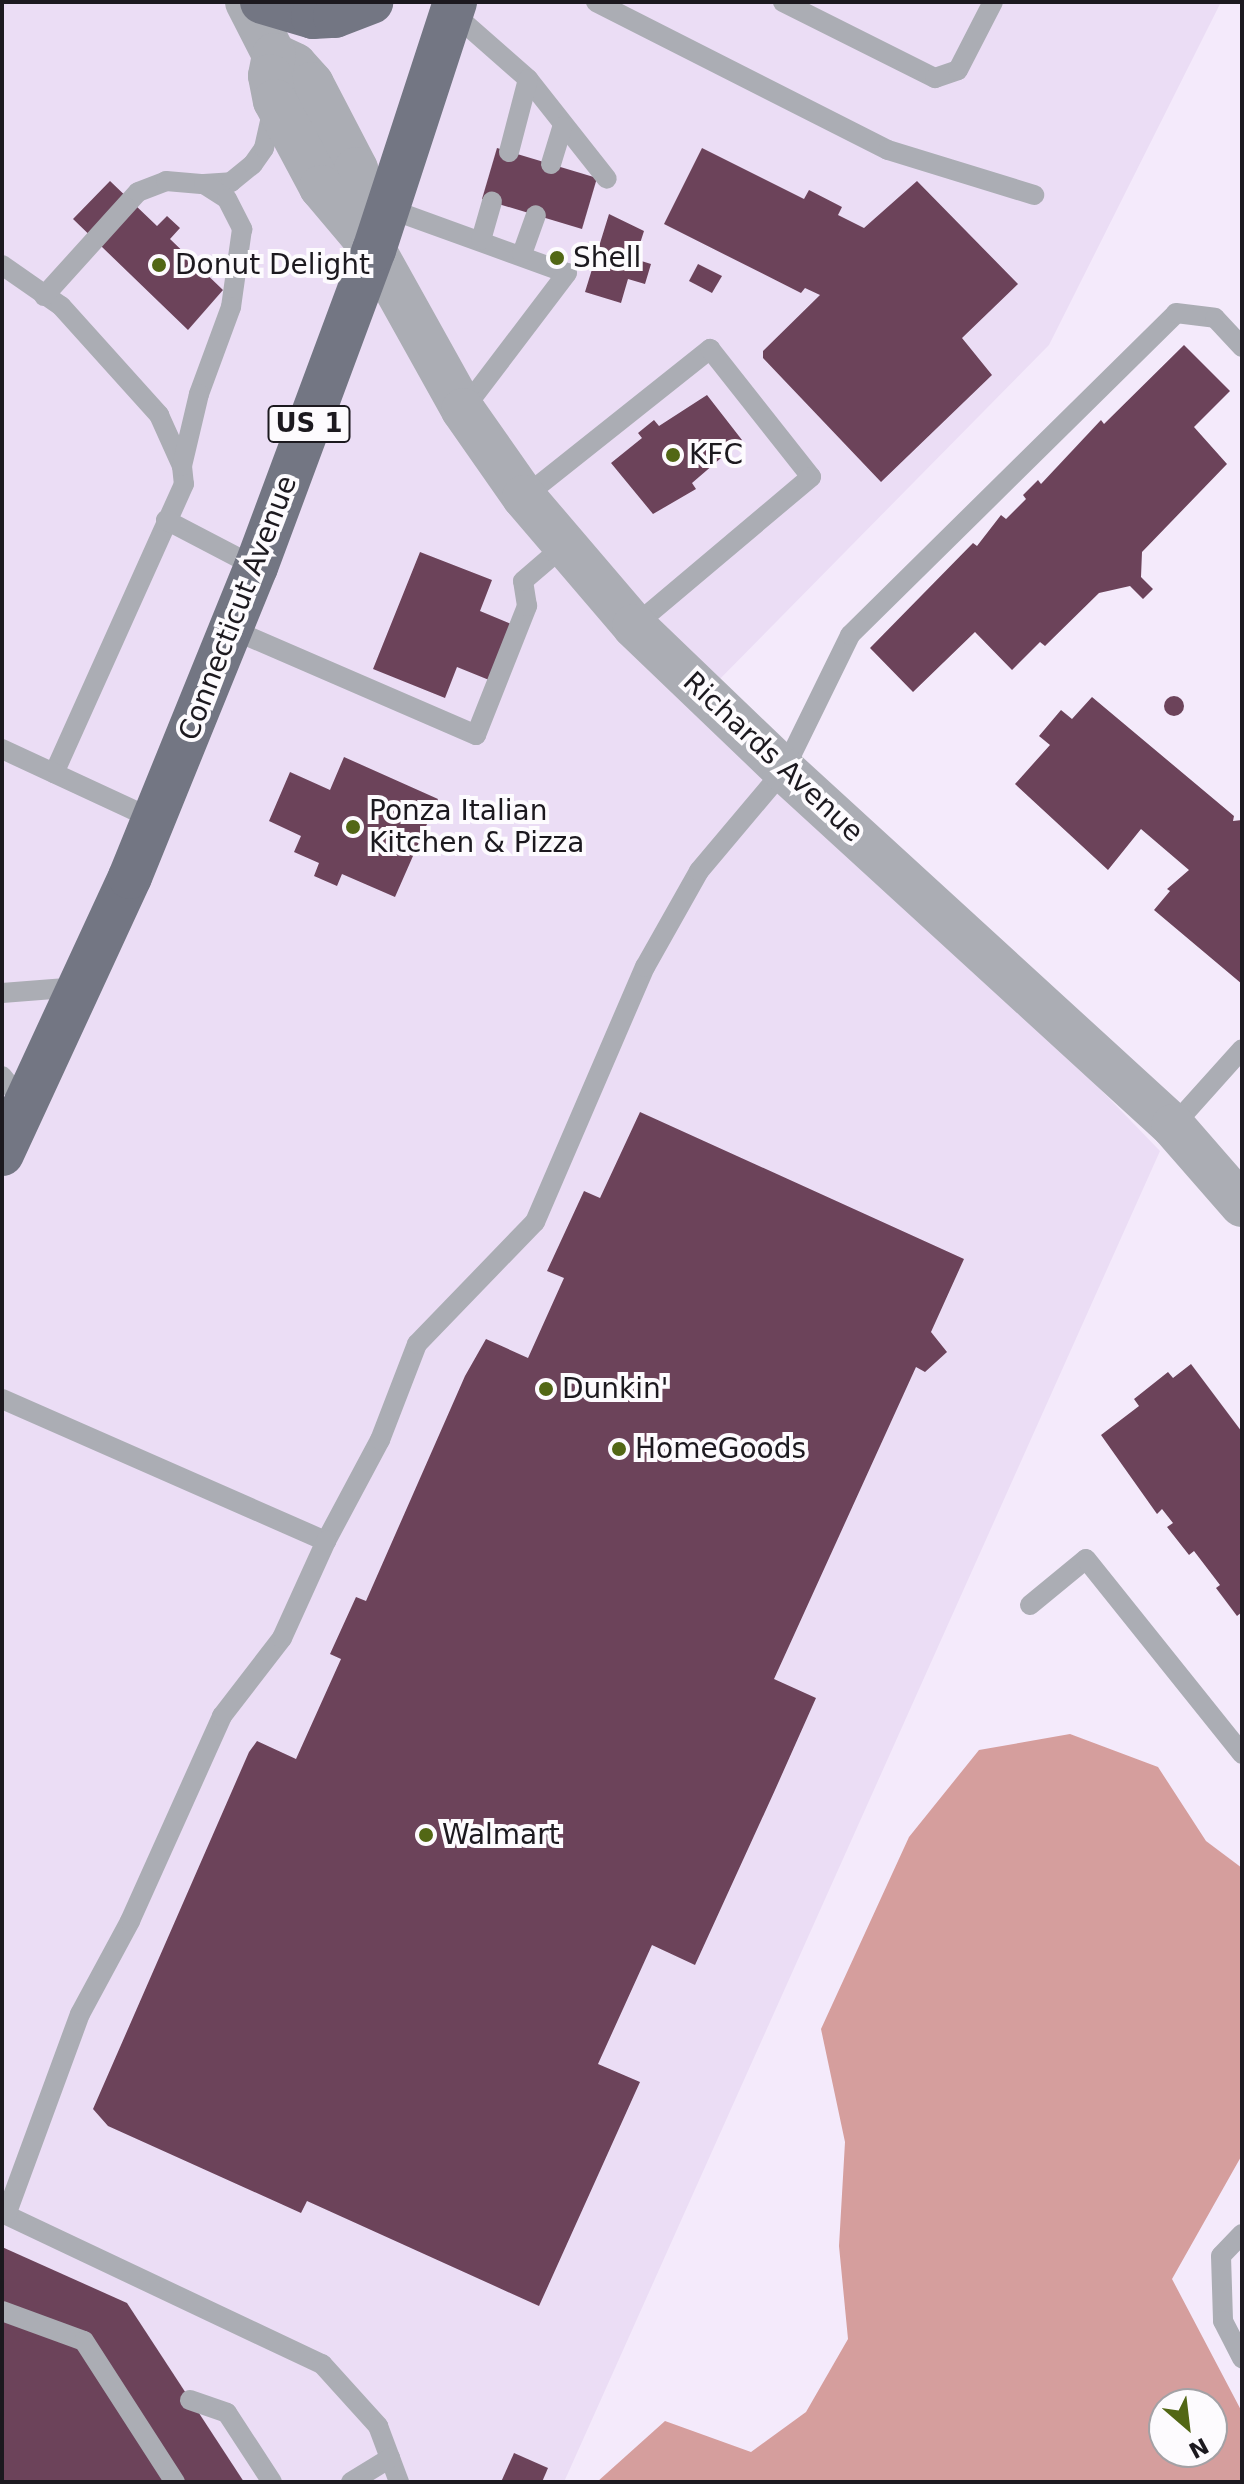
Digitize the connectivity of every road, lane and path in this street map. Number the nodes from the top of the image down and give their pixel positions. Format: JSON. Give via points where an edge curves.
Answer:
{"nodes":[{"id":1,"x":247,"y":2,"type":"edge"},
{"id":2,"x":262,"y":2,"type":"edge"},
{"id":3,"x":371,"y":2,"type":"edge"},
{"id":4,"x":596,"y":2,"type":"edge"},
{"id":5,"x":783,"y":2,"type":"edge"},
{"id":6,"x":993,"y":2,"type":"edge"},
{"id":7,"x":454,"y":8,"type":"edge"},
{"id":8,"x":274,"y":55,"type":"junction"},
{"id":9,"x":528,"y":79,"type":"junction"},
{"id":10,"x":275,"y":101,"type":"junction"},
{"id":11,"x":562,"y":127,"type":"junction"},
{"id":12,"x":509,"y":152,"type":"dead end"},
{"id":13,"x":551,"y":164,"type":"dead end"},
{"id":14,"x":607,"y":179,"type":"dead end"},
{"id":15,"x":204,"y":184,"type":"junction"},
{"id":16,"x":1034,"y":195,"type":"dead end"},
{"id":17,"x":492,"y":202,"type":"dead end"},
{"id":18,"x":387,"y":208,"type":"junction"},
{"id":19,"x":536,"y":215,"type":"dead end"},
{"id":20,"x":481,"y":240,"type":"junction"},
{"id":21,"x":374,"y":250,"type":"junction"},
{"id":22,"x":522,"y":254,"type":"junction"},
{"id":23,"x":2,"y":265,"type":"edge"},
{"id":24,"x":44,"y":296,"type":"junction"},
{"id":25,"x":1242,"y":347,"type":"edge"},
{"id":26,"x":463,"y":410,"type":"junction"},
{"id":27,"x":182,"y":466,"type":"junction"},
{"id":28,"x":524,"y":497,"type":"junction"},
{"id":29,"x":166,"y":520,"type":"junction"},
{"id":30,"x":565,"y":545,"type":"junction"},
{"id":31,"x":256,"y":567,"type":"junction"},
{"id":32,"x":634,"y":626,"type":"junction"},
{"id":33,"x":231,"y":629,"type":"junction"},
{"id":34,"x":2,"y":749,"type":"edge"},
{"id":35,"x":784,"y":770,"type":"junction"},
{"id":36,"x":54,"y":773,"type":"junction"},
{"id":37,"x":155,"y":820,"type":"junction"},
{"id":38,"x":79,"y":987,"type":"junction"},
{"id":39,"x":2,"y":993,"type":"edge"},
{"id":40,"x":1242,"y":1049,"type":"edge"},
{"id":41,"x":14,"y":1090,"type":"edge"},
{"id":42,"x":1173,"y":1126,"type":"junction"},
{"id":43,"x":2,"y":1154,"type":"edge"},
{"id":44,"x":1242,"y":1205,"type":"edge"},
{"id":45,"x":2,"y":1399,"type":"edge"},
{"id":46,"x":326,"y":1541,"type":"junction"},
{"id":47,"x":1030,"y":1605,"type":"dead end"},
{"id":48,"x":1242,"y":1754,"type":"edge"},
{"id":49,"x":4,"y":2214,"type":"edge"},
{"id":50,"x":1242,"y":2234,"type":"edge"},
{"id":51,"x":2,"y":2311,"type":"edge"},
{"id":52,"x":1242,"y":2358,"type":"edge"},
{"id":53,"x":190,"y":2400,"type":"dead end"},
{"id":54,"x":390,"y":2458,"type":"junction"},
{"id":55,"x":175,"y":2482,"type":"edge"},
{"id":56,"x":272,"y":2482,"type":"edge"},
{"id":57,"x":351,"y":2482,"type":"edge"},
{"id":58,"x":399,"y":2482,"type":"edge"}],
"edges":[{"from":1,"to":8,"type":"street","name":"Richards Avenue"},
{"from":2,"to":3,"type":"main road","via":[[313,17],[335,16]]},
{"from":4,"to":16,"type":"lane","via":[[888,150]]},
{"from":5,"to":6,"type":"lane","via":[[935,78],[958,70]]},
{"from":7,"to":9,"type":"lane"},
{"from":7,"to":18,"type":"main road","name":"Connecticut Avenue","number":"US 1"},
{"from":8,"to":10,"type":"street","name":"Richards Avenue","via":[[270,76]]},
{"from":8,"to":21,"type":"street","name":"Richards Avenue","via":[[295,65],[312,84],[356,169]]},
{"from":9,"to":11,"type":"lane"},
{"from":9,"to":12,"type":"lane"},
{"from":10,"to":15,"type":"lane","via":[[264,148],[253,164],[231,182]]},
{"from":10,"to":21,"type":"street","name":"Richards Avenue","via":[[328,198]]},
{"from":11,"to":13,"type":"lane"},
{"from":11,"to":14,"type":"lane"},
{"from":15,"to":24,"type":"lane","via":[[166,181],[138,192]]},
{"from":15,"to":27,"type":"lane","via":[[227,199],[242,229],[231,307],[199,394]]},
{"from":17,"to":20,"type":"lane"},
{"from":18,"to":20,"type":"lane"},
{"from":18,"to":21,"type":"main road","name":"Connecticut Avenue","number":"US 1"},
{"from":19,"to":22,"type":"lane"},
{"from":20,"to":22,"type":"lane"},
{"from":21,"to":26,"type":"street","name":"Richards Avenue"},
{"from":21,"to":31,"type":"main road","name":"Connecticut Avenue","number":"US 1"},
{"from":22,"to":26,"type":"lane","via":[[567,273]]},
{"from":23,"to":24,"type":"lane"},
{"from":24,"to":27,"type":"lane","via":[[61,306],[159,415]]},
{"from":25,"to":35,"type":"lane","via":[[1215,318],[1176,313],[850,635]]},
{"from":26,"to":28,"type":"street","name":"Richards Avenue"},
{"from":27,"to":29,"type":"lane","via":[[184,484]]},
{"from":28,"to":30,"type":"street","name":"Richards Avenue"},
{"from":28,"to":32,"type":"lane","via":[[710,349],[811,477]]},
{"from":29,"to":31,"type":"lane"},
{"from":29,"to":36,"type":"lane"},
{"from":30,"to":32,"type":"street","name":"Richards Avenue"},
{"from":30,"to":33,"type":"lane","via":[[523,581],[527,606],[476,735]]},
{"from":31,"to":33,"type":"main road","name":"Connecticut Avenue","number":"US 1"},
{"from":32,"to":35,"type":"street","name":"Richards Avenue"},
{"from":33,"to":37,"type":"main road","name":"Connecticut Avenue","number":"US 1"},
{"from":34,"to":36,"type":"lane"},
{"from":35,"to":42,"type":"street","name":"Richards Avenue"},
{"from":35,"to":46,"type":"lane","via":[[699,871],[652,953],[599,1064],[535,1222],[417,1344],[380,1440]]},
{"from":36,"to":37,"type":"lane"},
{"from":37,"to":38,"type":"main road","name":"Connecticut Avenue","number":"US 1"},
{"from":38,"to":39,"type":"lane"},
{"from":38,"to":41,"type":"main road","name":"Connecticut Avenue","number":"US 1"},
{"from":40,"to":42,"type":"lane"},
{"from":41,"to":43,"type":"main road","name":"Connecticut Avenue","number":"US 1"},
{"from":42,"to":44,"type":"street","name":"Richards Avenue"},
{"from":45,"to":46,"type":"lane"},
{"from":46,"to":49,"type":"lane","via":[[282,1638],[222,1716],[130,1921],[80,2014]]},
{"from":47,"to":48,"type":"lane","via":[[1086,1559]]},
{"from":49,"to":54,"type":"lane","via":[[322,2364],[378,2426]]},
{"from":50,"to":52,"type":"lane","via":[[1221,2256],[1223,2321]]},
{"from":51,"to":55,"type":"lane","via":[[84,2341]]},
{"from":53,"to":56,"type":"lane","via":[[227,2413]]},
{"from":54,"to":57,"type":"lane"},
{"from":54,"to":58,"type":"lane"}]}
